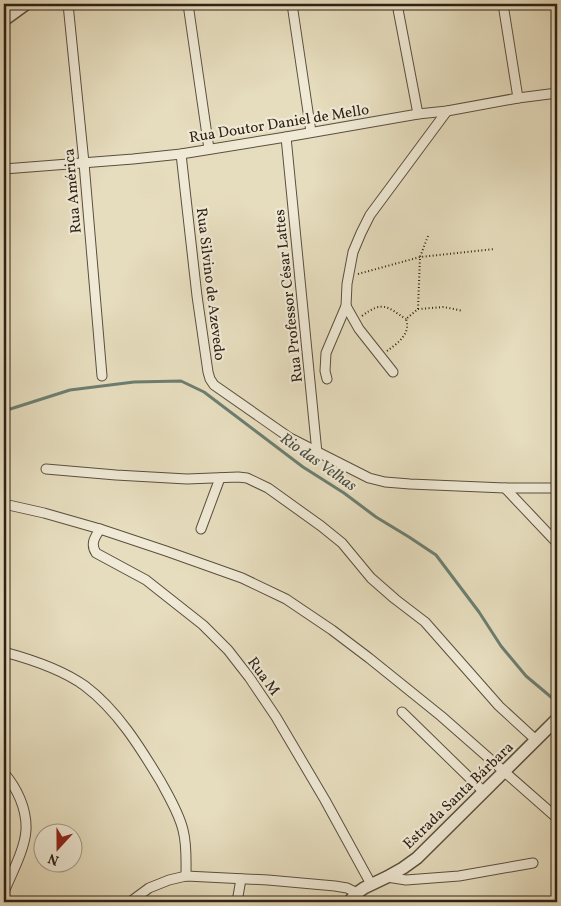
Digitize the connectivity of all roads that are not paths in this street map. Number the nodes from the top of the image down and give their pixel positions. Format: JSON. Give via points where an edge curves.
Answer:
{"nodes":[{"id":1,"x":26,"y":4,"type":"edge"},
{"id":2,"x":68,"y":4,"type":"edge"},
{"id":3,"x":188,"y":4,"type":"edge"},
{"id":4,"x":292,"y":4,"type":"edge"},
{"id":5,"x":397,"y":4,"type":"edge"},
{"id":6,"x":503,"y":4,"type":"edge"},
{"id":7,"x":4,"y":20,"type":"edge"},
{"id":8,"x":557,"y":93,"type":"edge"},
{"id":9,"x":518,"y":98,"type":"junction"},
{"id":10,"x":447,"y":111,"type":"junction"},
{"id":11,"x":418,"y":114,"type":"junction"},
{"id":12,"x":311,"y":132,"type":"junction"},
{"id":13,"x":286,"y":137,"type":"junction"},
{"id":14,"x":209,"y":148,"type":"junction"},
{"id":15,"x":181,"y":154,"type":"junction"},
{"id":16,"x":84,"y":163,"type":"junction"},
{"id":17,"x":4,"y":169,"type":"edge"},
{"id":18,"x":346,"y":306,"type":"junction"},
{"id":19,"x":393,"y":372,"type":"dead end"},
{"id":20,"x":102,"y":376,"type":"dead end"},
{"id":21,"x":327,"y":379,"type":"dead end"},
{"id":22,"x":317,"y":453,"type":"junction"},
{"id":23,"x":46,"y":469,"type":"dead end"},
{"id":24,"x":220,"y":478,"type":"junction"},
{"id":25,"x":505,"y":488,"type":"junction"},
{"id":26,"x":557,"y":488,"type":"edge"},
{"id":27,"x":4,"y":504,"type":"edge"},
{"id":28,"x":100,"y":529,"type":"junction"},
{"id":29,"x":201,"y":530,"type":"dead end"},
{"id":30,"x":557,"y":543,"type":"edge"},
{"id":31,"x":4,"y":652,"type":"edge"},
{"id":32,"x":402,"y":712,"type":"dead end"},
{"id":33,"x":557,"y":720,"type":"edge"},
{"id":34,"x":536,"y":740,"type":"junction"},
{"id":35,"x":503,"y":771,"type":"junction"},
{"id":36,"x":4,"y":773,"type":"edge"},
{"id":37,"x":484,"y":792,"type":"junction"},
{"id":38,"x":557,"y":818,"type":"edge"},
{"id":39,"x":533,"y":863,"type":"dead end"},
{"id":40,"x":186,"y":876,"type":"junction"},
{"id":41,"x":387,"y":877,"type":"junction"},
{"id":42,"x":241,"y":879,"type":"junction"},
{"id":43,"x":371,"y":884,"type":"junction"},
{"id":44,"x":4,"y":892,"type":"edge"},
{"id":45,"x":357,"y":893,"type":"junction"},
{"id":46,"x":130,"y":902,"type":"edge"},
{"id":47,"x":238,"y":902,"type":"edge"},
{"id":48,"x":349,"y":902,"type":"edge"}],
"edges":[{"from":1,"to":7,"type":"street"},
{"from":2,"to":16,"type":"street","name":"Rua América"},
{"from":3,"to":14,"type":"street"},
{"from":4,"to":12,"type":"street"},
{"from":5,"to":11,"type":"street"},
{"from":6,"to":9,"type":"street"},
{"from":8,"to":9,"type":"street","name":"Rua Doutor Daniel de Mello"},
{"from":9,"to":10,"type":"street","name":"Rua Doutor Daniel de Mello"},
{"from":10,"to":11,"type":"street","name":"Rua Doutor Daniel de Mello"},
{"from":10,"to":18,"type":"street","via":[[370,215],[353,252]]},
{"from":11,"to":12,"type":"street","name":"Rua Doutor Daniel de Mello"},
{"from":12,"to":13,"type":"street","name":"Rua Doutor Daniel de Mello"},
{"from":13,"to":14,"type":"street","name":"Rua Doutor Daniel de Mello"},
{"from":13,"to":22,"type":"street","name":"Rua Professor César Lattes"},
{"from":14,"to":15,"type":"street","name":"Rua Doutor Daniel de Mello"},
{"from":15,"to":16,"type":"street","name":"Rua Doutor Daniel de Mello"},
{"from":15,"to":22,"type":"street","name":"Rua Silvino de Azevedo","via":[[210,378],[244,406]]},
{"from":16,"to":17,"type":"street","name":"Rua Doutor Daniel de Mello"},
{"from":16,"to":20,"type":"street","name":"Rua América"},
{"from":18,"to":19,"type":"street","via":[[354,322]]},
{"from":18,"to":21,"type":"street","via":[[326,353]]},
{"from":22,"to":25,"type":"street","name":"Rua Silvino de Azevedo","via":[[369,478],[385,482]]},
{"from":23,"to":24,"type":"street","via":[[187,479]]},
{"from":24,"to":29,"type":"street"},
{"from":24,"to":34,"type":"street","via":[[238,476],[254,480],[342,543],[371,578],[425,622],[499,706]]},
{"from":25,"to":26,"type":"street","name":"Rua Silvino de Azevedo"},
{"from":25,"to":30,"type":"street"},
{"from":27,"to":28,"type":"street"},
{"from":28,"to":35,"type":"street","via":[[242,578],[286,599],[369,658]]},
{"from":28,"to":43,"type":"street","name":"Rua M","via":[[93,544],[96,553],[146,580],[203,624],[249,676],[286,734]]},
{"from":31,"to":40,"type":"street","via":[[58,671],[83,684],[117,716],[174,805],[183,829]]},
{"from":32,"to":37,"type":"street"},
{"from":33,"to":34,"type":"street","name":"Estrada Santa Bárbara"},
{"from":34,"to":35,"type":"street","name":"Estrada Santa Bárbara"},
{"from":35,"to":37,"type":"street","name":"Estrada Santa Bárbara"},
{"from":35,"to":38,"type":"street"},
{"from":36,"to":44,"type":"street","via":[[17,792],[25,813],[26,831]]},
{"from":37,"to":41,"type":"street","name":"Estrada Santa Bárbara","via":[[417,858]]},
{"from":39,"to":41,"type":"street","via":[[450,877],[406,880]]},
{"from":40,"to":42,"type":"street"},
{"from":40,"to":46,"type":"street","via":[[149,888]]},
{"from":41,"to":43,"type":"street","name":"Estrada Santa Bárbara"},
{"from":42,"to":45,"type":"street","via":[[335,886]]},
{"from":42,"to":47,"type":"street"},
{"from":43,"to":45,"type":"street","name":"Estrada Santa Bárbara"},
{"from":45,"to":48,"type":"street","name":"Estrada Santa Bárbara"}]}
